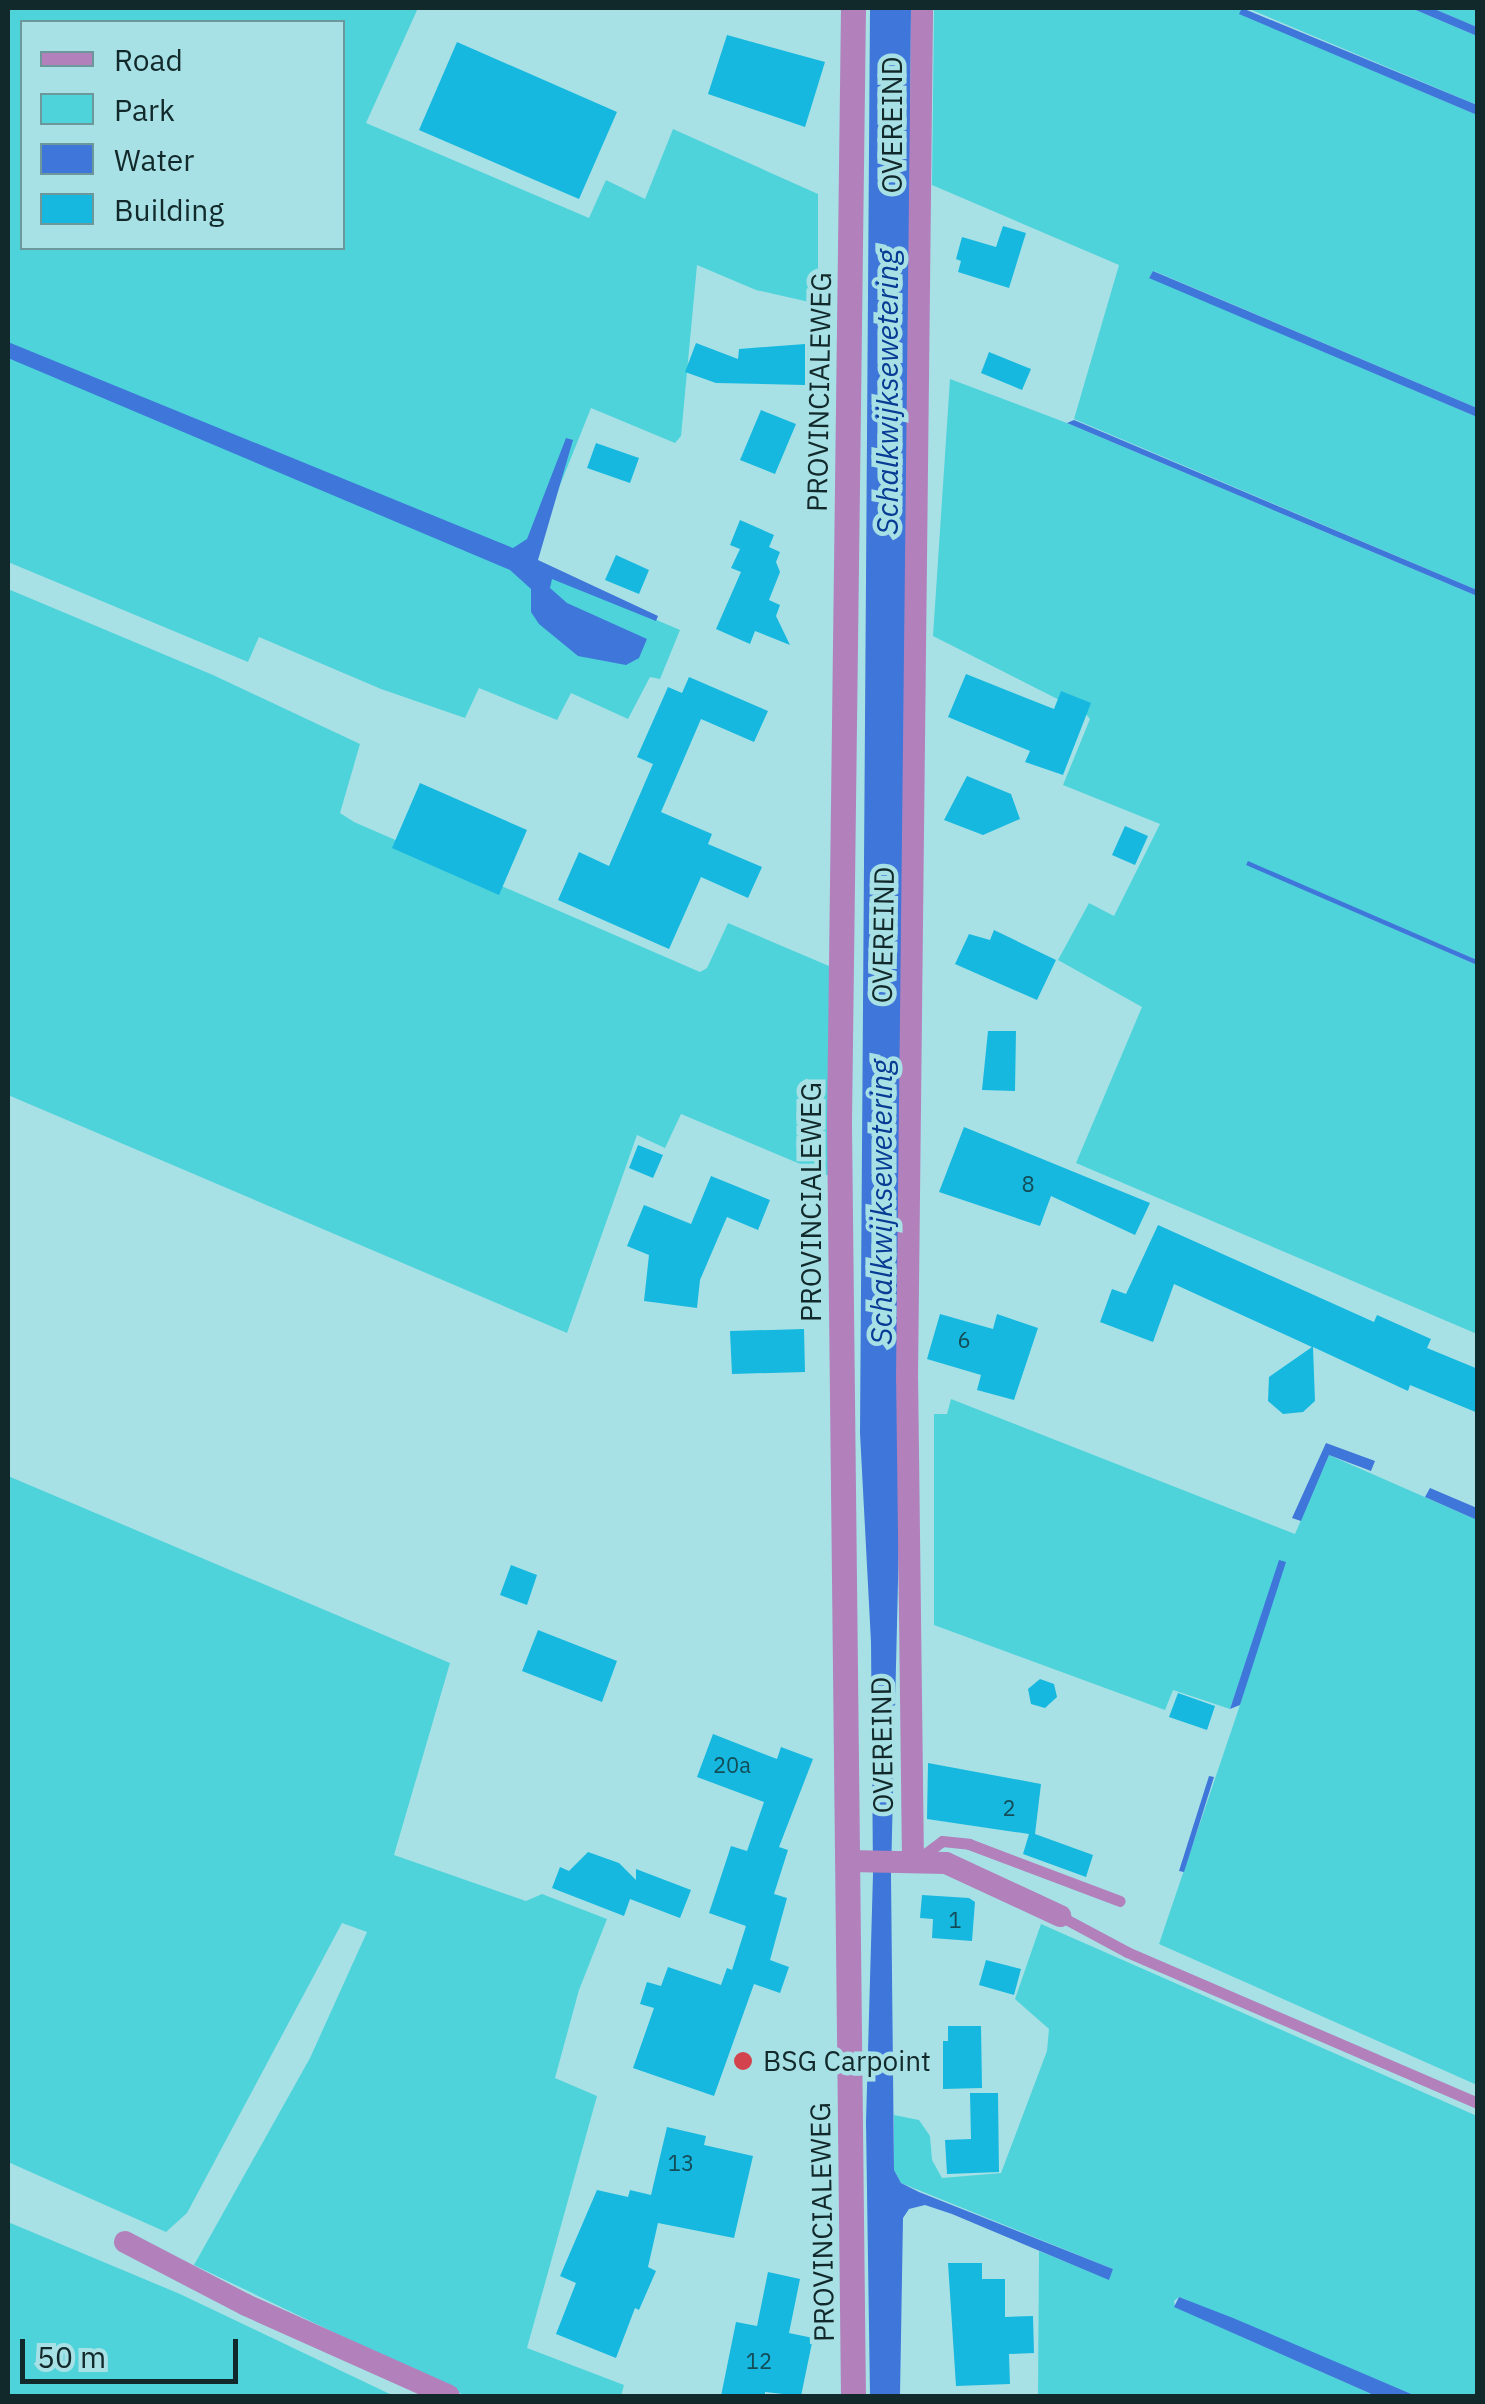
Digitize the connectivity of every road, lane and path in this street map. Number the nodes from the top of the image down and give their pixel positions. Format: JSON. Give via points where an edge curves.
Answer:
{"nodes":[{"id":1,"x":853,"y":8,"type":"edge"},
{"id":2,"x":922,"y":8,"type":"edge"},
{"id":3,"x":859,"y":1861,"type":"junction"},
{"id":4,"x":905,"y":1862,"type":"junction"},
{"id":5,"x":1120,"y":1901,"type":"dead end"},
{"id":6,"x":1060,"y":1916,"type":"joint"},
{"id":7,"x":1478,"y":2103,"type":"edge"},
{"id":8,"x":125,"y":2242,"type":"dead end"},
{"id":9,"x":449,"y":2396,"type":"edge"},
{"id":10,"x":854,"y":2396,"type":"edge"}],
"edges":[{"from":1,"to":3,"type":"street","name":"PROVINCIALEWEG","via":[[840,1125]]},
{"from":2,"to":4,"type":"street","name":"OVEREIND"},
{"from":3,"to":4,"type":"street"},
{"from":3,"to":10,"type":"street","name":"PROVINCIALEWEG"},
{"from":4,"to":5,"type":"lane","via":[[942,1841],[969,1844]]},
{"from":4,"to":6,"type":"street","via":[[946,1863]]},
{"from":6,"to":7,"type":"lane","via":[[1127,1952]]},
{"from":8,"to":9,"type":"street","via":[[246,2306]]}]}
